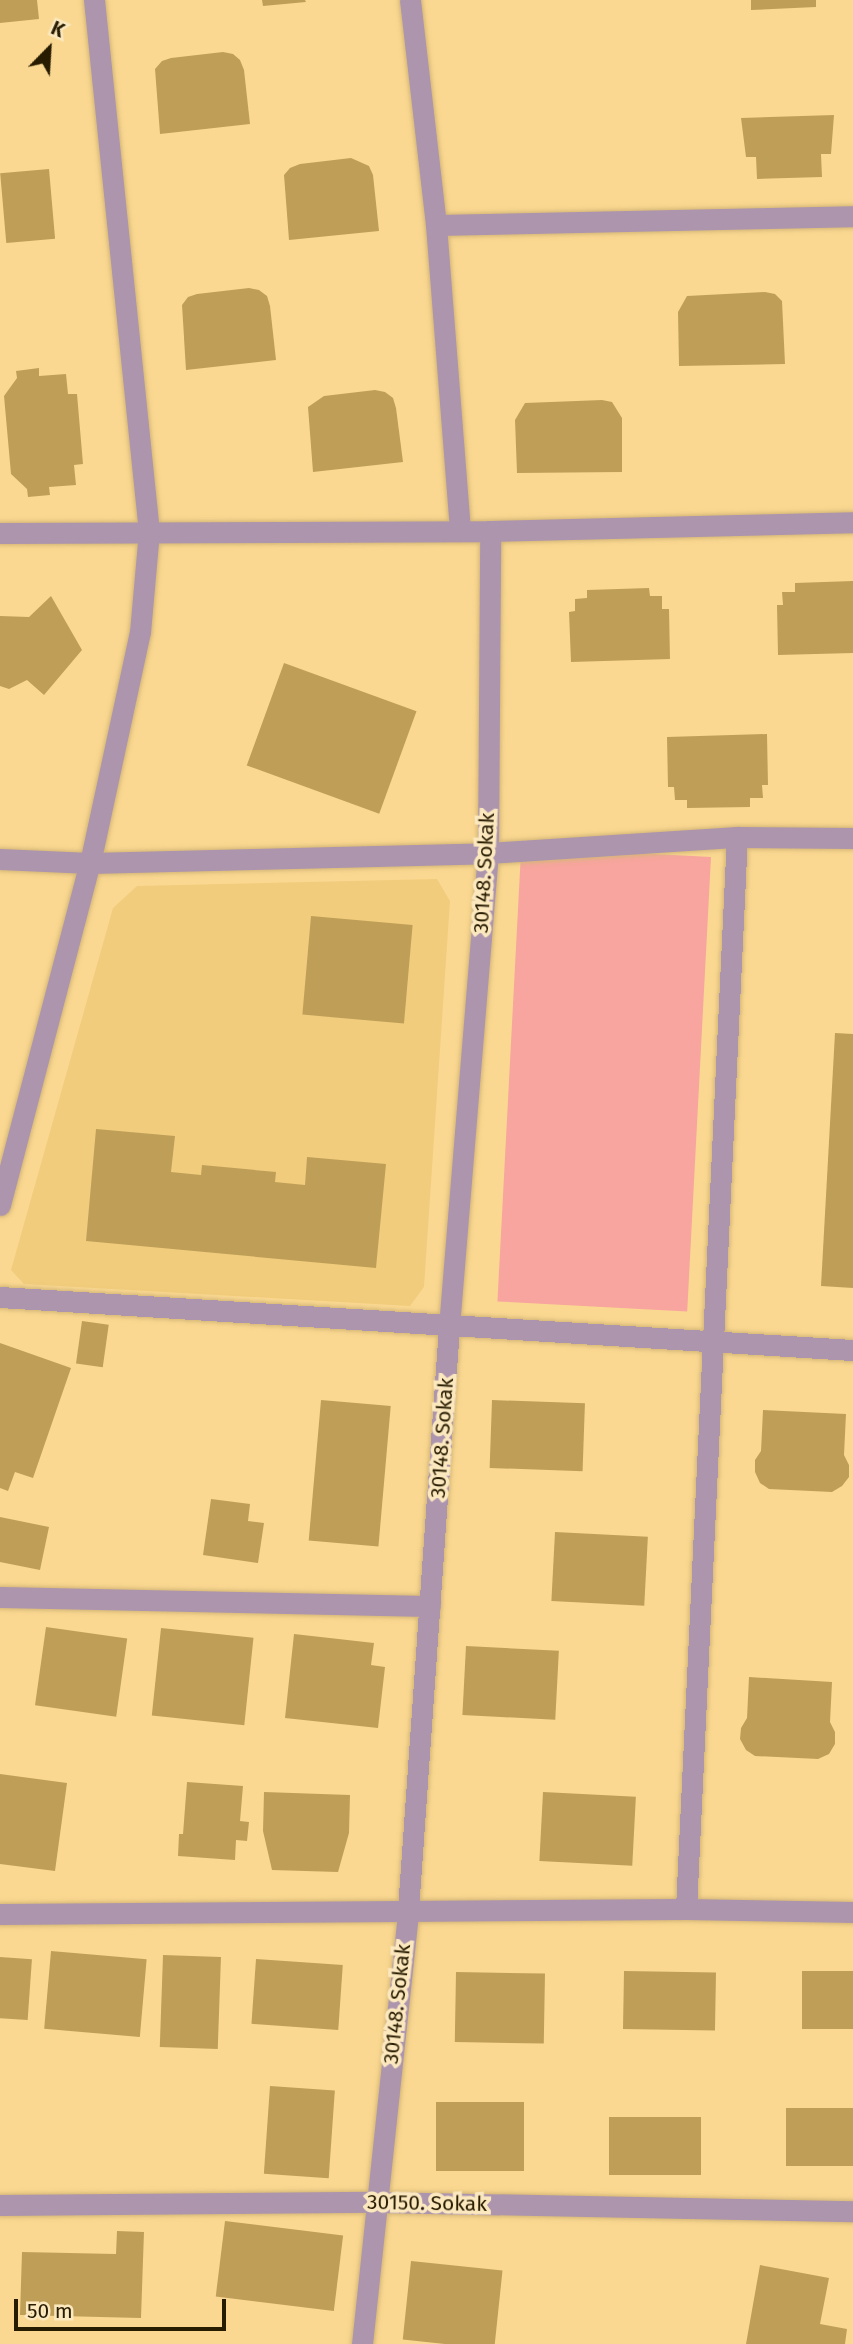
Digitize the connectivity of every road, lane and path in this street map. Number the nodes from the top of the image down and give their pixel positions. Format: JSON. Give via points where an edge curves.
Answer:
{"nodes":[{"id":1,"x":94,"y":0,"type":"edge"},
{"id":2,"x":410,"y":0,"type":"edge"},
{"id":3,"x":853,"y":216,"type":"edge"},
{"id":4,"x":436,"y":225,"type":"junction"},
{"id":5,"x":853,"y":522,"type":"edge"},
{"id":6,"x":460,"y":530,"type":"junction"},
{"id":7,"x":490,"y":531,"type":"junction"},
{"id":8,"x":149,"y":532,"type":"junction"},
{"id":9,"x":0,"y":533,"type":"edge"},
{"id":10,"x":737,"y":837,"type":"junction"},
{"id":11,"x":853,"y":838,"type":"edge"},
{"id":12,"x":488,"y":853,"type":"junction"},
{"id":13,"x":0,"y":859,"type":"edge"},
{"id":14,"x":90,"y":863,"type":"junction"},
{"id":15,"x":0,"y":1205,"type":"edge"},
{"id":16,"x":0,"y":1297,"type":"edge"},
{"id":17,"x":449,"y":1327,"type":"junction"},
{"id":18,"x":711,"y":1343,"type":"junction"},
{"id":19,"x":853,"y":1350,"type":"edge"},
{"id":20,"x":0,"y":1597,"type":"edge"},
{"id":21,"x":430,"y":1606,"type":"junction"},
{"id":22,"x":686,"y":1909,"type":"junction"},
{"id":23,"x":408,"y":1910,"type":"junction"},
{"id":24,"x":853,"y":1912,"type":"edge"},
{"id":25,"x":0,"y":1914,"type":"edge"},
{"id":26,"x":375,"y":2202,"type":"junction"},
{"id":27,"x":0,"y":2206,"type":"edge"},
{"id":28,"x":853,"y":2211,"type":"edge"},
{"id":29,"x":362,"y":2344,"type":"edge"}],
"edges":[{"from":1,"to":8,"type":"street"},
{"from":2,"to":4,"type":"street"},
{"from":3,"to":4,"type":"street"},
{"from":4,"to":6,"type":"street"},
{"from":5,"to":7,"type":"street"},
{"from":6,"to":7,"type":"street"},
{"from":6,"to":8,"type":"street"},
{"from":7,"to":12,"type":"street","name":"30148. Sokak"},
{"from":8,"to":9,"type":"street"},
{"from":8,"to":14,"type":"street","via":[[140,632]]},
{"from":10,"to":11,"type":"street"},
{"from":10,"to":12,"type":"street"},
{"from":10,"to":18,"type":"street"},
{"from":12,"to":14,"type":"street"},
{"from":12,"to":17,"type":"street","name":"30148. Sokak"},
{"from":13,"to":14,"type":"street"},
{"from":14,"to":15,"type":"street"},
{"from":16,"to":17,"type":"street"},
{"from":17,"to":18,"type":"street"},
{"from":17,"to":21,"type":"street","name":"30148. Sokak"},
{"from":18,"to":19,"type":"street"},
{"from":18,"to":22,"type":"street"},
{"from":20,"to":21,"type":"street"},
{"from":21,"to":23,"type":"street","name":"30148. Sokak"},
{"from":22,"to":23,"type":"street"},
{"from":22,"to":24,"type":"street"},
{"from":23,"to":25,"type":"street"},
{"from":23,"to":26,"type":"street","name":"30148. Sokak"},
{"from":26,"to":27,"type":"street","name":"30150. Sokak"},
{"from":26,"to":28,"type":"street","name":"30150. Sokak"},
{"from":26,"to":29,"type":"street","name":"30148. Sokak"}]}
